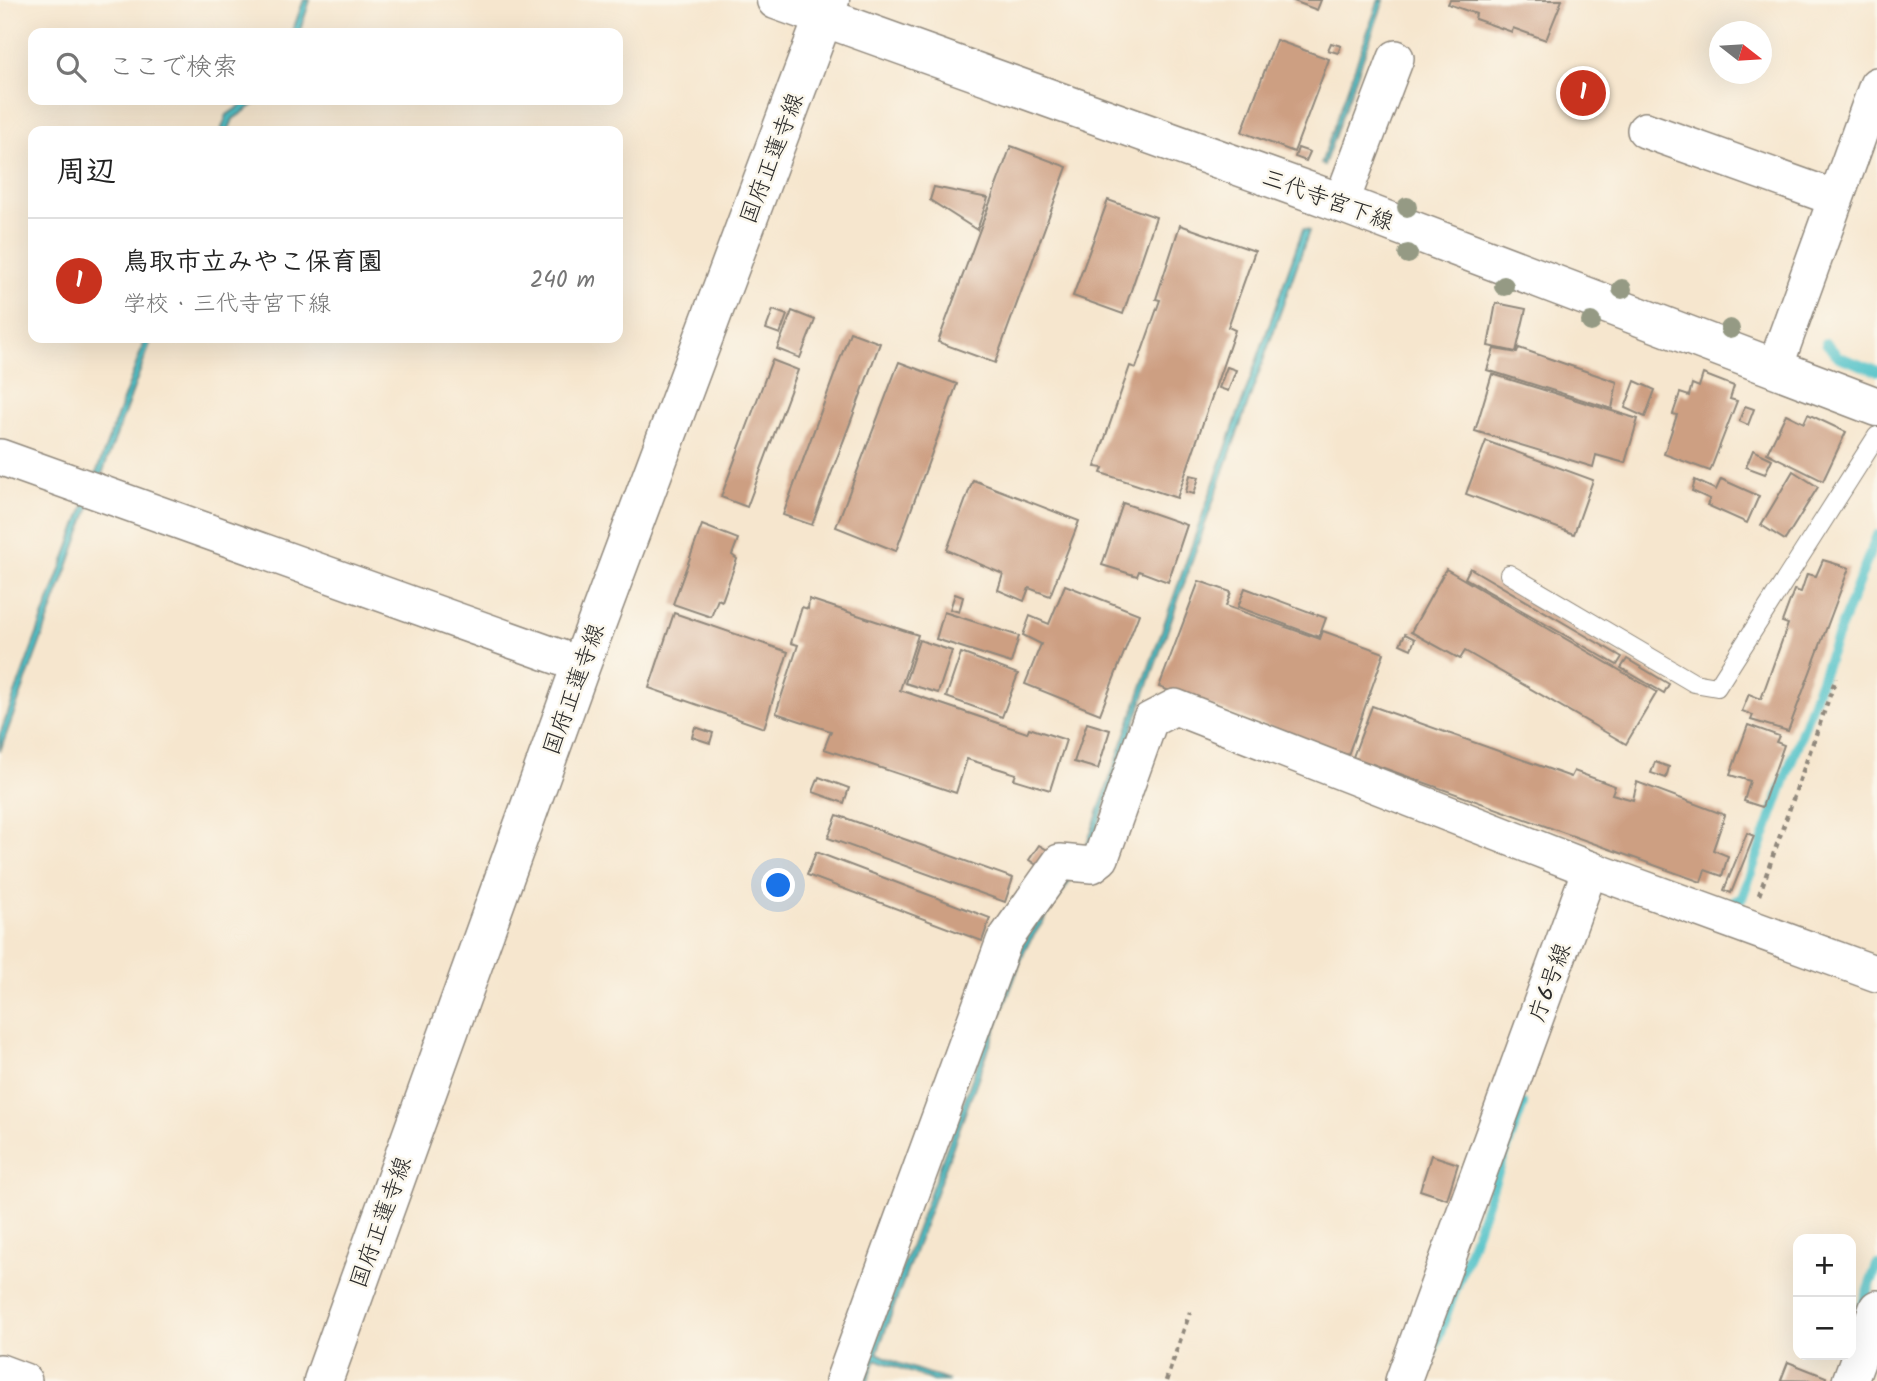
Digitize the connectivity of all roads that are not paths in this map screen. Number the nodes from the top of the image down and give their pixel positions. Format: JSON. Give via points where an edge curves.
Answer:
{"nodes":[{"id":1,"x":776,"y":0,"type":"edge"},
{"id":2,"x":827,"y":9,"type":"edge"},
{"id":3,"x":1396,"y":58,"type":"dead end"},
{"id":4,"x":1877,"y":85,"type":"edge"},
{"id":5,"x":1645,"y":130,"type":"dead end"},
{"id":6,"x":1835,"y":198,"type":"junction"},
{"id":7,"x":1341,"y":203,"type":"junction"},
{"id":8,"x":1775,"y":367,"type":"junction"},
{"id":9,"x":1877,"y":407,"type":"edge"},
{"id":10,"x":1877,"y":436,"type":"edge"},
{"id":11,"x":0,"y":457,"type":"edge"},
{"id":12,"x":1510,"y":574,"type":"dead end"},
{"id":13,"x":581,"y":665,"type":"junction"},
{"id":14,"x":1590,"y":869,"type":"junction"},
{"id":15,"x":1877,"y":974,"type":"edge"},
{"id":16,"x":1877,"y":1308,"type":"edge"},
{"id":17,"x":0,"y":1372,"type":"edge"},
{"id":18,"x":24,"y":1381,"type":"edge"},
{"id":19,"x":324,"y":1381,"type":"edge"},
{"id":20,"x":843,"y":1381,"type":"edge"},
{"id":21,"x":1403,"y":1381,"type":"edge"},
{"id":22,"x":1850,"y":1381,"type":"edge"}],
"edges":[{"from":1,"to":2,"type":"main road","name":"三代寺宮下線"},
{"from":2,"to":7,"type":"main road","name":"三代寺宮下線"},
{"from":2,"to":13,"type":"main road","name":"国府正蓮寺線"},
{"from":3,"to":7,"type":"street"},
{"from":4,"to":6,"type":"street"},
{"from":5,"to":6,"type":"street"},
{"from":6,"to":8,"type":"street"},
{"from":7,"to":8,"type":"main road","name":"三代寺宮下線"},
{"from":8,"to":9,"type":"main road","name":"三代寺宮下線"},
{"from":10,"to":12,"type":"lane","via":[[1717,687],[1694,682]]},
{"from":11,"to":13,"type":"street"},
{"from":13,"to":19,"type":"main road","name":"国府正蓮寺線"},
{"from":14,"to":15,"type":"street"},
{"from":14,"to":20,"type":"street","via":[[1175,707],[1150,720],[1101,859],[1092,865],[1060,862],[1004,941]]},
{"from":14,"to":21,"type":"street","name":"庁6号線"},
{"from":16,"to":22,"type":"street"},
{"from":17,"to":18,"type":"street"}]}
